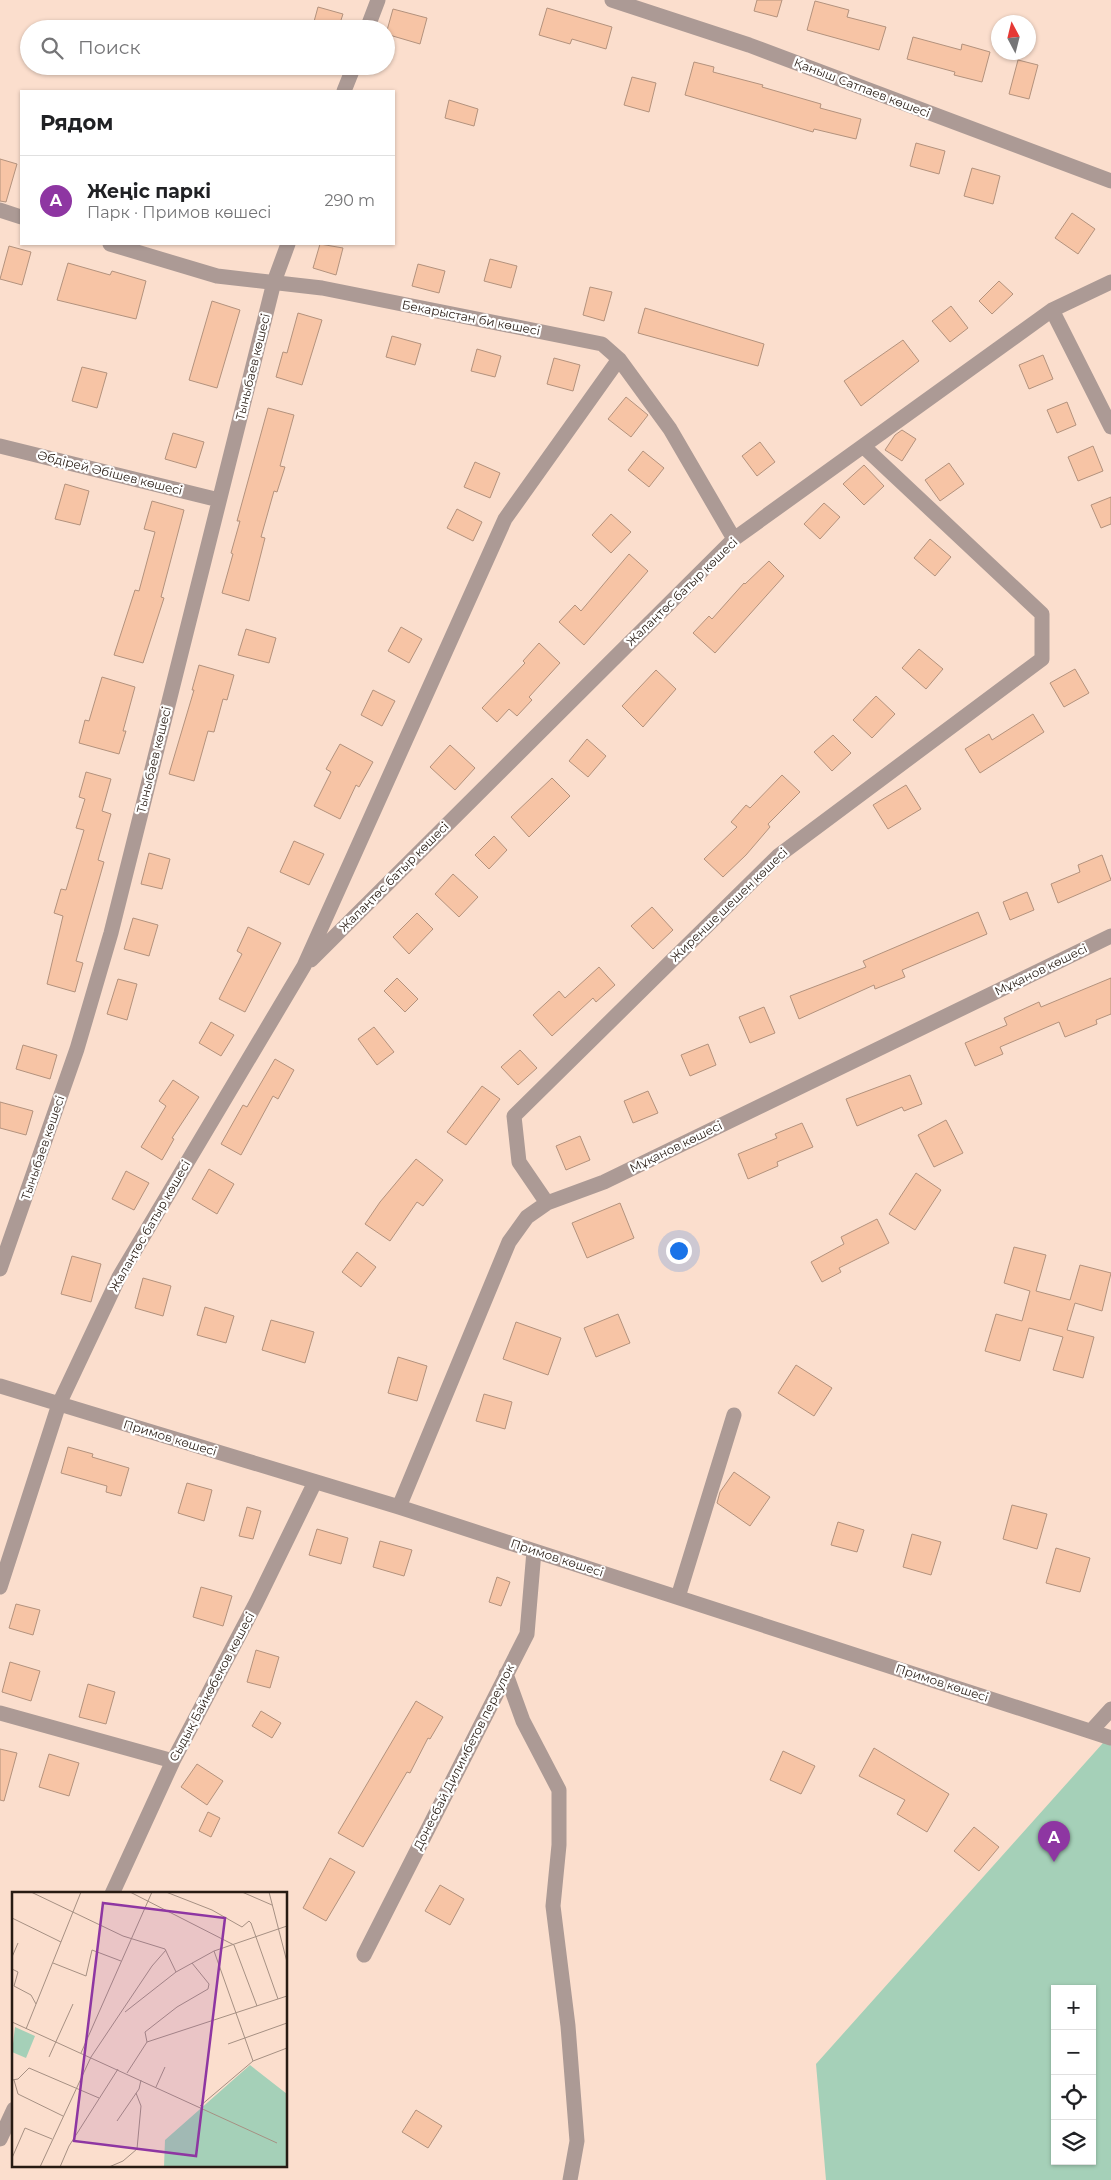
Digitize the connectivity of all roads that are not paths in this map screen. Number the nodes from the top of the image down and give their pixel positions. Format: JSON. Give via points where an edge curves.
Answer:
{"nodes":[{"id":1,"x":378,"y":0,"type":"edge"},
{"id":2,"x":612,"y":0,"type":"edge"},
{"id":3,"x":370,"y":20,"type":"edge"},
{"id":4,"x":350,"y":75,"type":"edge"},
{"id":5,"x":344,"y":90,"type":"edge"},
{"id":6,"x":1111,"y":181,"type":"edge"},
{"id":7,"x":0,"y":210,"type":"edge"},
{"id":8,"x":20,"y":217,"type":"edge"},
{"id":9,"x":113,"y":245,"type":"edge"},
{"id":10,"x":288,"y":245,"type":"edge"},
{"id":11,"x":274,"y":282,"type":"junction"},
{"id":12,"x":1111,"y":282,"type":"edge"},
{"id":13,"x":1052,"y":310,"type":"junction"},
{"id":14,"x":619,"y":358,"type":"junction"},
{"id":15,"x":1111,"y":427,"type":"edge"},
{"id":16,"x":0,"y":446,"type":"edge"},
{"id":17,"x":863,"y":446,"type":"junction"},
{"id":18,"x":219,"y":500,"type":"junction"},
{"id":19,"x":734,"y":539,"type":"junction"},
{"id":20,"x":1111,"y":936,"type":"edge"},
{"id":21,"x":304,"y":966,"type":"junction"},
{"id":22,"x":547,"y":1202,"type":"junction"},
{"id":23,"x":0,"y":1269,"type":"edge"},
{"id":24,"x":0,"y":1386,"type":"edge"},
{"id":25,"x":59,"y":1404,"type":"junction"},
{"id":26,"x":734,"y":1415,"type":"dead end"},
{"id":27,"x":315,"y":1482,"type":"junction"},
{"id":28,"x":399,"y":1507,"type":"junction"},
{"id":29,"x":534,"y":1550,"type":"junction"},
{"id":30,"x":0,"y":1587,"type":"edge"},
{"id":31,"x":678,"y":1597,"type":"junction"},
{"id":32,"x":506,"y":1674,"type":"junction"},
{"id":33,"x":1111,"y":1709,"type":"edge"},
{"id":34,"x":0,"y":1713,"type":"edge"},
{"id":35,"x":1091,"y":1731,"type":"junction"},
{"id":36,"x":1111,"y":1738,"type":"edge"},
{"id":37,"x":173,"y":1761,"type":"junction"},
{"id":38,"x":113,"y":1892,"type":"edge"},
{"id":39,"x":364,"y":1955,"type":"dead end"},
{"id":40,"x":12,"y":2113,"type":"edge"},
{"id":41,"x":0,"y":2140,"type":"edge"},
{"id":42,"x":570,"y":2180,"type":"edge"}],
"edges":[{"from":1,"to":3,"type":"street"},
{"from":2,"to":6,"type":"street","name":"Қаныш Сатпаев көшесі","via":[[749,45]]},
{"from":4,"to":5,"type":"street"},
{"from":7,"to":8,"type":"street"},
{"from":9,"to":11,"type":"street","name":"Бекарыстан би көшесі","via":[[217,276]]},
{"from":10,"to":11,"type":"street","name":"Тыныбаев көшесі"},
{"from":11,"to":14,"type":"street","name":"Бекарыстан би көшесі","via":[[322,288],[602,344]]},
{"from":11,"to":18,"type":"street","name":"Тыныбаев көшесі"},
{"from":12,"to":13,"type":"street","name":"Жалаңтөс батыр көшесі"},
{"from":13,"to":15,"type":"street"},
{"from":13,"to":17,"type":"street","name":"Жалаңтөс батыр көшесі"},
{"from":14,"to":19,"type":"street","name":"Бекарыстан би көшесі","via":[[670,429]]},
{"from":14,"to":21,"type":"street","name":"Жалаңтөс батыр көшесі","via":[[505,518]]},
{"from":16,"to":18,"type":"street","name":"Әбдірей Әбішев көшесі"},
{"from":17,"to":19,"type":"street","name":"Жалаңтөс батыр көшесі"},
{"from":17,"to":22,"type":"street","name":"Жиренше шешен көшесі","via":[[1042,614],[1042,660],[778,856],[514,1116],[518,1162]]},
{"from":18,"to":23,"type":"street","name":"Тыныбаев көшесі","via":[[111,933],[77,1049]]},
{"from":19,"to":21,"type":"street","name":"Жалаңтөс батыр көшесі"},
{"from":20,"to":22,"type":"street","name":"Мұқанов көшесі","via":[[604,1182]]},
{"from":21,"to":25,"type":"street","name":"Жалаңтөс батыр көшесі","via":[[119,1277]]},
{"from":22,"to":28,"type":"street","name":"Мұқанов көшесі","via":[[527,1217],[509,1242]]},
{"from":24,"to":25,"type":"street","name":"Примов көшесі"},
{"from":25,"to":27,"type":"street","name":"Примов көшесі"},
{"from":25,"to":30,"type":"street","name":"Жалаңтөс батыр көшесі"},
{"from":26,"to":31,"type":"street"},
{"from":27,"to":28,"type":"street","name":"Примов көшесі"},
{"from":27,"to":37,"type":"street","name":"Сыдық Байкөбеков көшесі"},
{"from":28,"to":29,"type":"street","name":"Примов көшесі"},
{"from":29,"to":31,"type":"street","name":"Примов көшесі"},
{"from":29,"to":32,"type":"street","name":"Донесбай Дилимбетов переулок","via":[[527,1634]]},
{"from":31,"to":35,"type":"street","name":"Примов көшесі"},
{"from":32,"to":39,"type":"street","name":"Донесбай Дилимбетов переулок"},
{"from":32,"to":42,"type":"street","via":[[522,1720],[560,1790],[560,1845],[553,1906],[568,2026],[577,2141]]},
{"from":33,"to":35,"type":"street"},
{"from":34,"to":37,"type":"street"},
{"from":35,"to":36,"type":"street","name":"Примов көшесі"},
{"from":37,"to":38,"type":"street","name":"Сыдық Байкөбеков көшесі"},
{"from":40,"to":41,"type":"street"}]}
